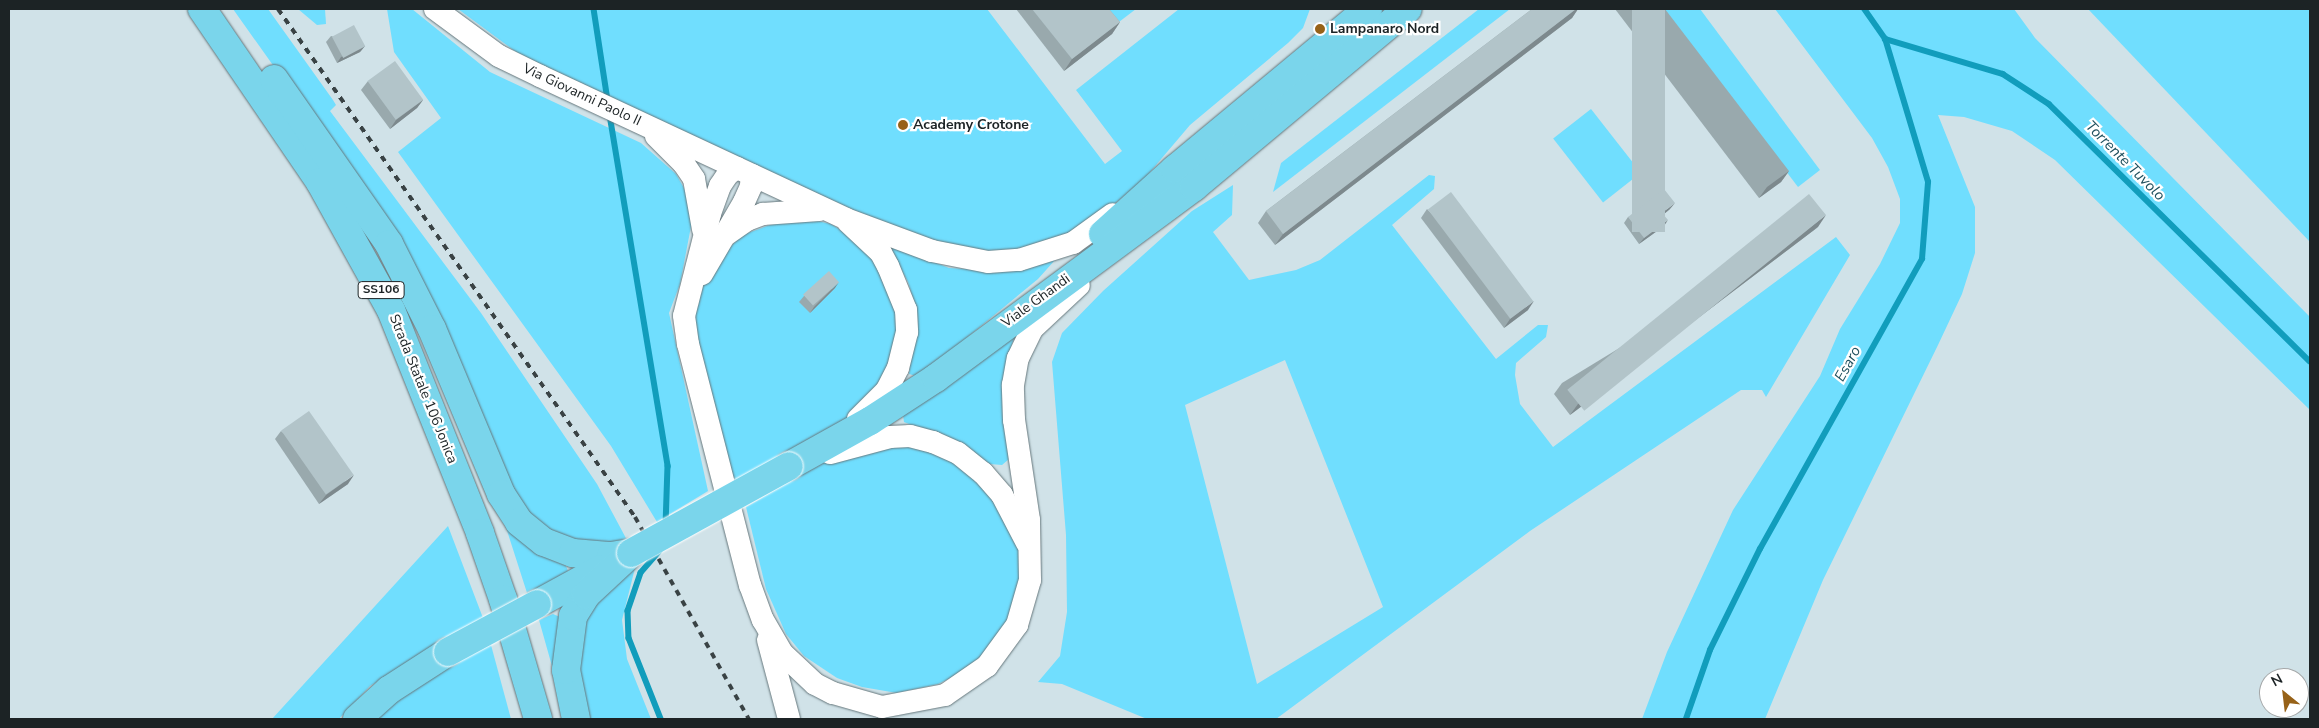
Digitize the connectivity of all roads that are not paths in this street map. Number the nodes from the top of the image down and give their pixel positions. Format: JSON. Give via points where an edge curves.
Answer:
{"nodes":[{"id":1,"x":202,"y":9,"type":"edge"},
{"id":2,"x":218,"y":9,"type":"edge"},
{"id":3,"x":435,"y":9,"type":"edge"},
{"id":4,"x":1368,"y":9,"type":"edge"},
{"id":5,"x":1408,"y":9,"type":"edge"},
{"id":6,"x":643,"y":124,"type":"junction"},
{"id":7,"x":744,"y":172,"type":"junction"},
{"id":8,"x":1184,"y":178,"type":"junction"},
{"id":9,"x":836,"y":215,"type":"junction"},
{"id":10,"x":712,"y":239,"type":"junction"},
{"id":11,"x":789,"y":466,"type":"junction"},
{"id":12,"x":1028,"y":545,"type":"junction"},
{"id":13,"x":631,"y":553,"type":"junction"},
{"id":14,"x":503,"y":599,"type":"junction"},
{"id":15,"x":763,"y":620,"type":"junction"},
{"id":16,"x":358,"y":719,"type":"edge"},
{"id":17,"x":526,"y":719,"type":"edge"},
{"id":18,"x":538,"y":719,"type":"edge"},
{"id":19,"x":576,"y":719,"type":"edge"},
{"id":20,"x":789,"y":719,"type":"edge"}],
"edges":[{"from":1,"to":14,"type":"main road","name":"Strada Statale 106 Jonica","number":"SS106","via":[[320,182],[391,310],[419,374]]},
{"from":2,"to":13,"type":"main road","via":[[251,47],[389,244],[432,329],[501,494],[519,522],[544,542],[573,553],[611,556]]},
{"from":3,"to":6,"type":"street","name":"Via Giovanni Paolo II","via":[[499,56]]},
{"from":4,"to":8,"type":"main road","name":"Viale Ghandi"},
{"from":5,"to":8,"type":"main road","name":"Viale Ghandi"},
{"from":6,"to":7,"type":"street","name":"Via Giovanni Paolo II"},
{"from":6,"to":10,"type":"street","via":[[684,164],[694,179],[703,223]]},
{"from":7,"to":9,"type":"street","name":"Via Giovanni Paolo II"},
{"from":7,"to":10,"type":"street","via":[[751,186],[744,202]]},
{"from":8,"to":9,"type":"street","via":[[1073,242],[1019,260],[957,259]]},
{"from":8,"to":11,"type":"main road","name":"Viale Ghandi","via":[[936,378],[870,421]]},
{"from":8,"to":12,"type":"street","via":[[1032,328],[1018,358],[1013,385],[1014,420],[1029,520]]},
{"from":9,"to":10,"type":"street","via":[[790,210],[763,214]]},
{"from":9,"to":11,"type":"street","via":[[881,253],[895,279],[906,310],[904,351],[887,390],[866,413]]},
{"from":10,"to":15,"type":"street","via":[[684,316],[688,344],[750,585]]},
{"from":11,"to":12,"type":"street","via":[[861,442],[890,437],[910,436],[933,442],[958,453],[983,473],[1002,495]]},
{"from":11,"to":13,"type":"main road","name":"Viale Ghandi","bridge":true},
{"from":12,"to":15,"type":"street","via":[[1030,580],[1017,625],[987,666],[945,694],[882,707],[833,693],[815,684],[783,654]]},
{"from":13,"to":16,"type":"main road","bridge":true,"via":[[448,652],[389,690]]},
{"from":13,"to":19,"type":"main road","via":[[586,594],[573,616],[566,670]]},
{"from":14,"to":17,"type":"main road"},
{"from":14,"to":18,"type":"main road","name":"Strada Statale 106 Jonica","number":"SS106"},
{"from":15,"to":20,"type":"street"}]}
